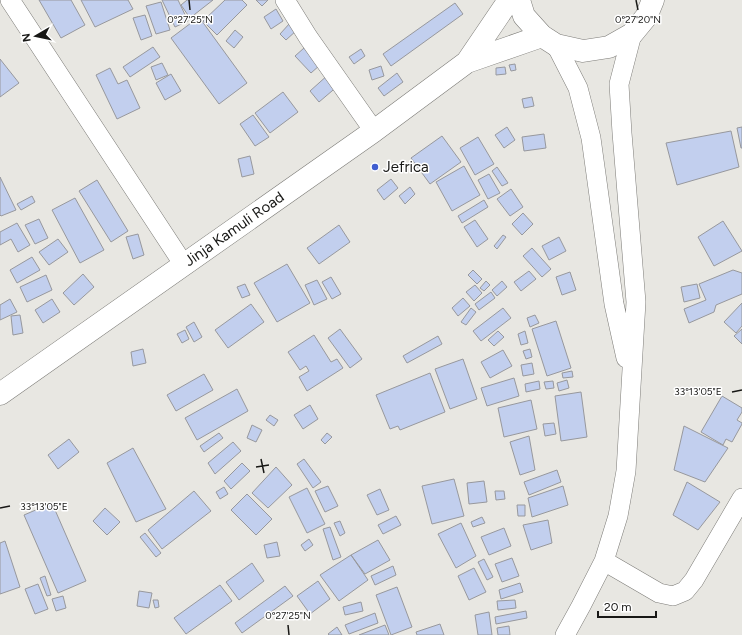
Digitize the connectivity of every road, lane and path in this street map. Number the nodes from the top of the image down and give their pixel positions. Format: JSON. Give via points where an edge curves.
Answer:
{"nodes":[{"id":1,"x":10,"y":0,"type":"edge"},
{"id":2,"x":285,"y":0,"type":"edge"},
{"id":3,"x":509,"y":0,"type":"edge"},
{"id":4,"x":519,"y":0,"type":"edge"},
{"id":5,"x":669,"y":0,"type":"edge"},
{"id":6,"x":644,"y":17,"type":"edge"},
{"id":7,"x":549,"y":40,"type":"junction"},
{"id":8,"x":467,"y":62,"type":"junction"},
{"id":9,"x":374,"y":130,"type":"junction"},
{"id":10,"x":184,"y":265,"type":"junction"},
{"id":11,"x":631,"y":379,"type":"junction"},
{"id":12,"x":0,"y":394,"type":"edge"},
{"id":13,"x":742,"y":498,"type":"edge"},
{"id":14,"x":604,"y":560,"type":"junction"},
{"id":15,"x":565,"y":635,"type":"edge"}],
"edges":[{"from":1,"to":10,"type":"street"},
{"from":2,"to":9,"type":"street"},
{"from":3,"to":8,"type":"main road","name":"Jinja Kamuli Road"},
{"from":4,"to":7,"type":"main road","via":[[524,16]]},
{"from":5,"to":6,"type":"main road"},
{"from":6,"to":7,"type":"main road","via":[[609,47],[582,51]]},
{"from":6,"to":11,"type":"street","via":[[619,84],[636,302]]},
{"from":7,"to":8,"type":"main road","name":"Jinja Kamuli Road"},
{"from":7,"to":11,"type":"street","via":[[578,88],[591,138],[614,304]]},
{"from":8,"to":9,"type":"main road","name":"Jinja Kamuli Road"},
{"from":9,"to":10,"type":"main road","name":"Jinja Kamuli Road"},
{"from":10,"to":12,"type":"main road","name":"Jinja Kamuli Road"},
{"from":11,"to":14,"type":"street","via":[[626,471],[618,516]]},
{"from":13,"to":14,"type":"street","via":[[685,592],[673,596],[659,593]]},
{"from":14,"to":15,"type":"street"}]}
